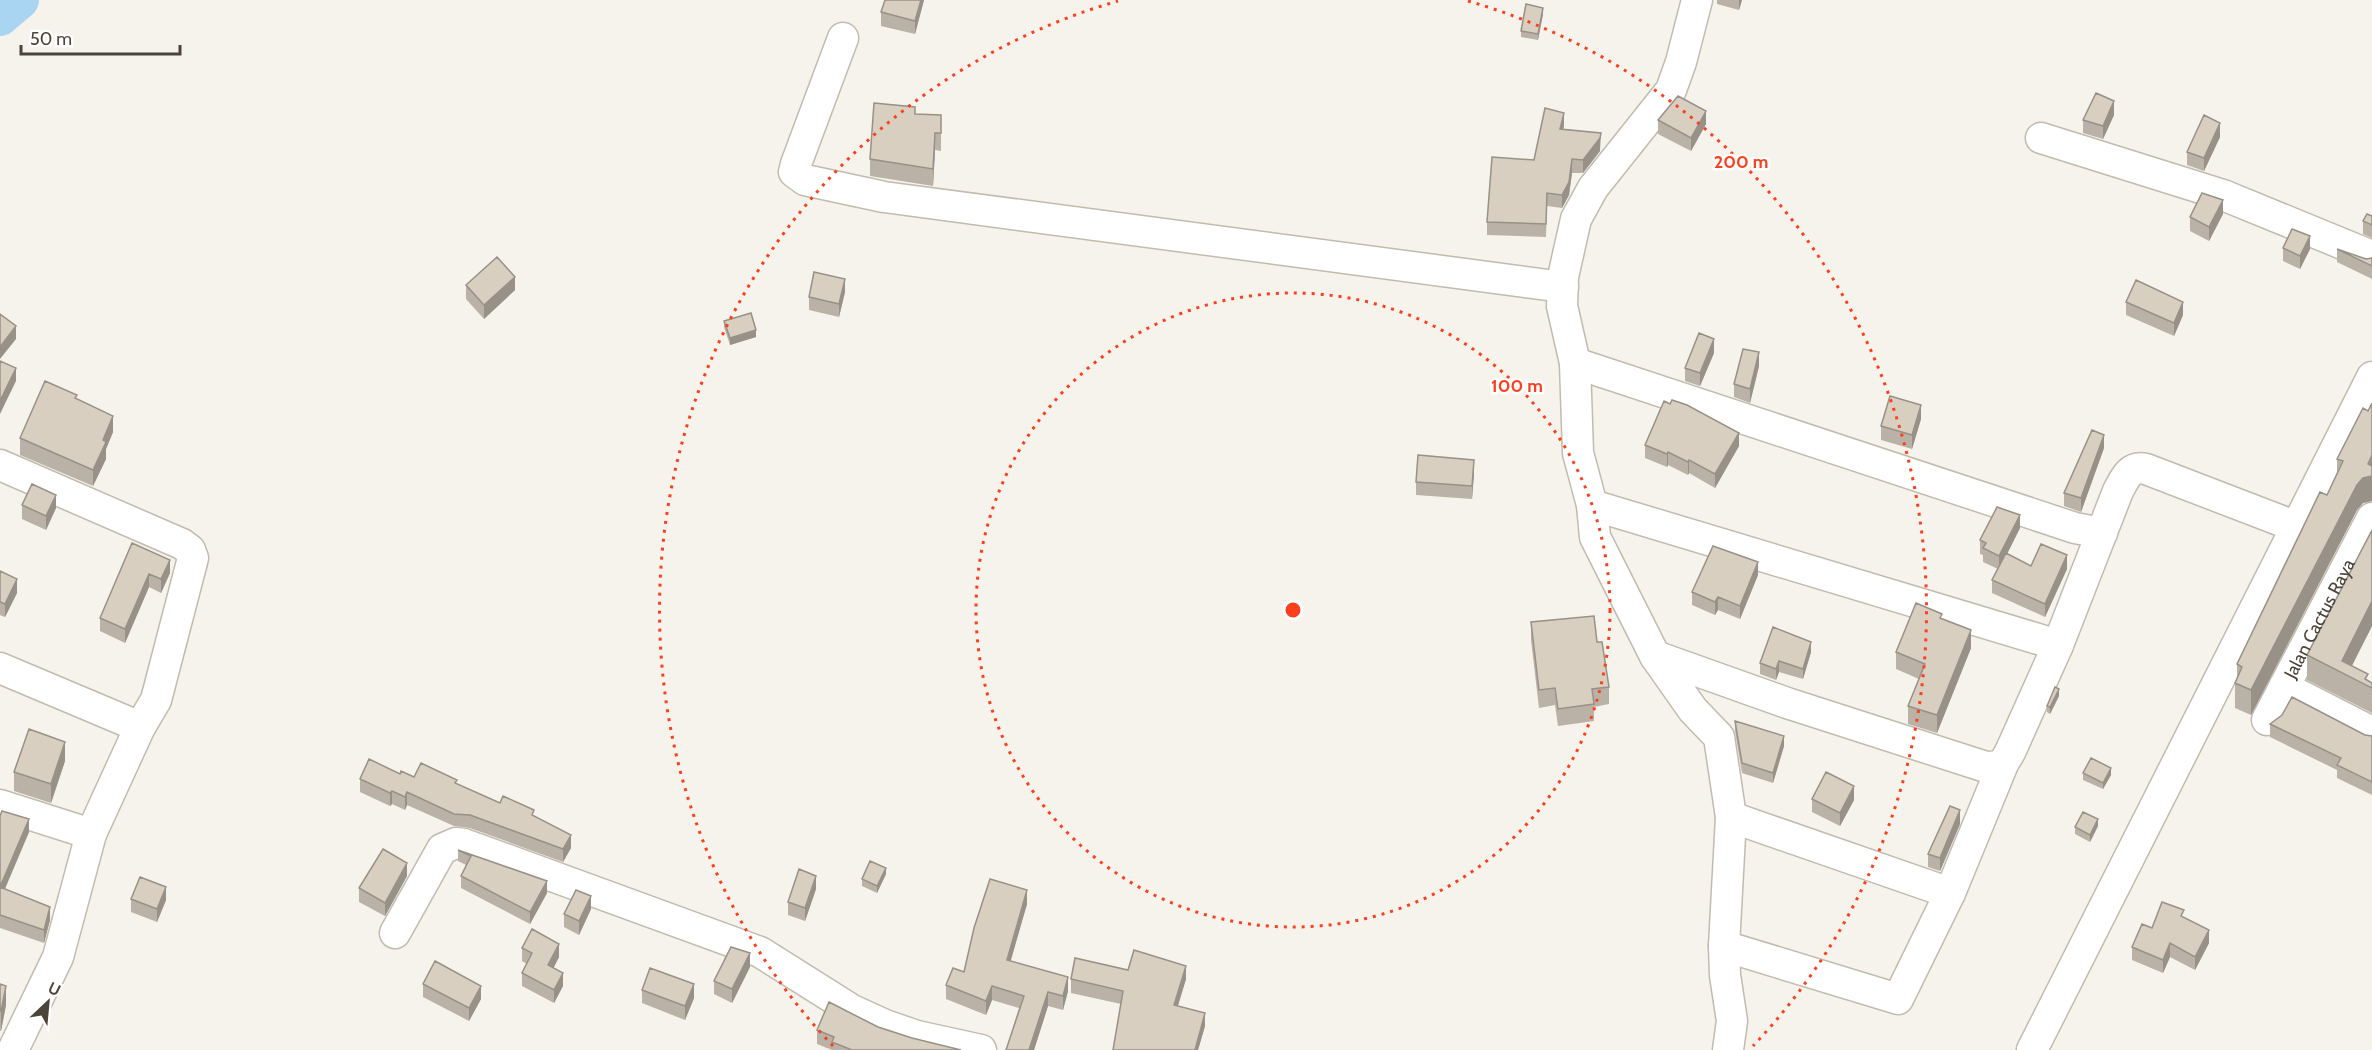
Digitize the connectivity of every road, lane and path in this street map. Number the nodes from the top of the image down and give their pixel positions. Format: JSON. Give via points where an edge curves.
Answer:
{"nodes":[{"id":1,"x":1697,"y":0,"type":"edge"},
{"id":2,"x":843,"y":38,"type":"dead end"},
{"id":3,"x":2040,"y":138,"type":"dead end"},
{"id":4,"x":2372,"y":256,"type":"edge"},
{"id":5,"x":1563,"y":287,"type":"junction"},
{"id":6,"x":1575,"y":363,"type":"junction"},
{"id":7,"x":2372,"y":377,"type":"edge"},
{"id":8,"x":0,"y":465,"type":"edge"},
{"id":9,"x":1592,"y":505,"type":"junction"},
{"id":10,"x":2372,"y":518,"type":"edge"},
{"id":11,"x":2297,"y":527,"type":"junction"},
{"id":12,"x":2102,"y":532,"type":"junction"},
{"id":13,"x":2058,"y":645,"type":"junction"},
{"id":14,"x":1655,"y":656,"type":"junction"},
{"id":15,"x":0,"y":668,"type":"edge"},
{"id":16,"x":2284,"y":687,"type":"junction"},
{"id":17,"x":2267,"y":720,"type":"dead end"},
{"id":18,"x":140,"y":727,"type":"junction"},
{"id":19,"x":2372,"y":732,"type":"edge"},
{"id":20,"x":2004,"y":764,"type":"junction"},
{"id":21,"x":0,"y":805,"type":"edge"},
{"id":22,"x":1731,"y":817,"type":"junction"},
{"id":23,"x":91,"y":834,"type":"junction"},
{"id":24,"x":1950,"y":892,"type":"junction"},
{"id":25,"x":395,"y":933,"type":"dead end"},
{"id":26,"x":1724,"y":946,"type":"junction"},
{"id":27,"x":13,"y":1050,"type":"edge"},
{"id":28,"x":981,"y":1050,"type":"edge"},
{"id":29,"x":1728,"y":1050,"type":"edge"},
{"id":30,"x":2032,"y":1050,"type":"edge"}],
"edges":[{"from":1,"to":5,"type":"street","via":[[1671,90],[1593,188],[1576,219]]},
{"from":2,"to":5,"type":"street","via":[[796,164],[794,172],[805,180],[884,197]]},
{"from":3,"to":4,"type":"street","via":[[2223,195]]},
{"from":5,"to":6,"type":"street","via":[[1562,306]]},
{"from":6,"to":9,"type":"street","via":[[1578,453]]},
{"from":6,"to":12,"type":"street","via":[[2075,528]]},
{"from":7,"to":11,"type":"street"},
{"from":8,"to":18,"type":"street","via":[[190,550],[190,572],[156,700]]},
{"from":9,"to":13,"type":"street"},
{"from":9,"to":14,"type":"street","via":[[1595,537]]},
{"from":10,"to":16,"type":"street","name":"Jalan Cactus Raya"},
{"from":11,"to":12,"type":"street","via":[[2139,467],[2128,472]]},
{"from":11,"to":30,"type":"street"},
{"from":12,"to":13,"type":"street"},
{"from":13,"to":20,"type":"street"},
{"from":14,"to":20,"type":"street","via":[[1986,767]]},
{"from":14,"to":22,"type":"street","via":[[1693,710],[1719,737]]},
{"from":15,"to":18,"type":"street"},
{"from":16,"to":17,"type":"street","name":"Jalan Cactus Raya"},
{"from":16,"to":19,"type":"street"},
{"from":18,"to":23,"type":"street"},
{"from":20,"to":24,"type":"street"},
{"from":21,"to":23,"type":"street"},
{"from":22,"to":24,"type":"street"},
{"from":22,"to":26,"type":"street"},
{"from":23,"to":27,"type":"street","via":[[58,957]]},
{"from":24,"to":26,"type":"street","via":[[1898,999]]},
{"from":25,"to":28,"type":"street","via":[[442,849],[464,844],[760,952],[852,1010],[885,1025]]},
{"from":26,"to":29,"type":"street","via":[[1732,1021]]}]}
